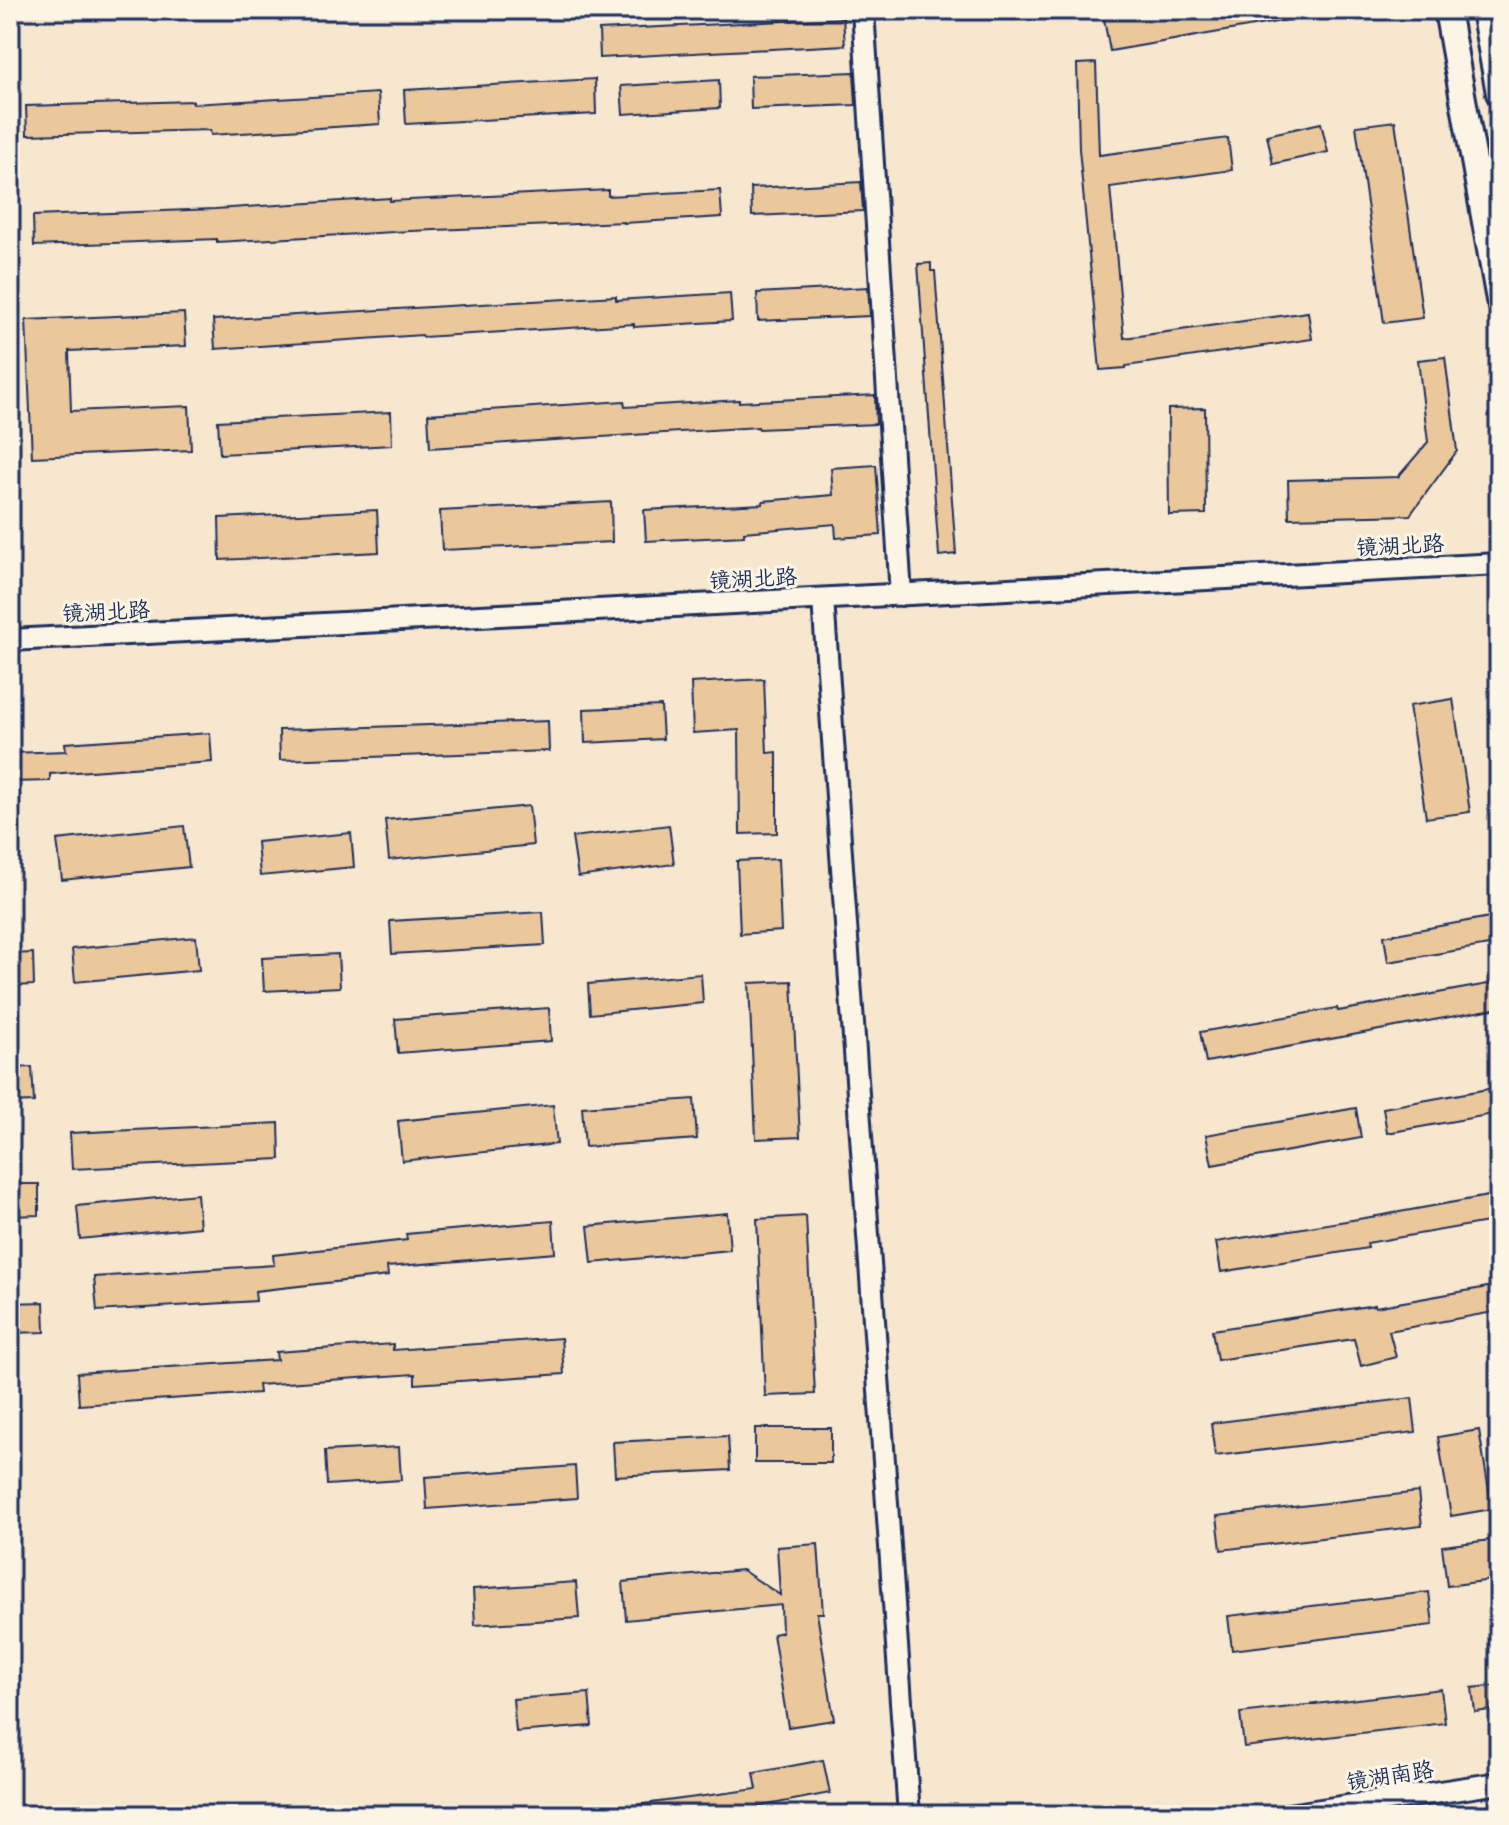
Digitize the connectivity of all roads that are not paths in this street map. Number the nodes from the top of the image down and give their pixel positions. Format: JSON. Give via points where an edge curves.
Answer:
{"nodes":[{"id":1,"x":863,"y":10,"type":"edge"},
{"id":2,"x":1447,"y":10,"type":"edge"},
{"id":3,"x":1484,"y":10,"type":"edge"},
{"id":4,"x":1499,"y":93,"type":"edge"},
{"id":5,"x":1499,"y":300,"type":"edge"},
{"id":6,"x":1499,"y":564,"type":"edge"},
{"id":7,"x":901,"y":595,"type":"junction"},
{"id":8,"x":823,"y":599,"type":"junction"},
{"id":9,"x":10,"y":640,"type":"edge"},
{"id":10,"x":1499,"y":1783,"type":"edge"},
{"id":11,"x":909,"y":1815,"type":"edge"},
{"id":12,"x":1288,"y":1815,"type":"edge"}],
"edges":[{"from":1,"to":7,"type":"street"},
{"from":2,"to":5,"type":"main road"},
{"from":3,"to":4,"type":"main road"},
{"from":6,"to":7,"type":"street","name":"镜湖北路"},
{"from":7,"to":8,"type":"street","name":"镜湖北路"},
{"from":8,"to":9,"type":"street","name":"镜湖北路"},
{"from":8,"to":11,"type":"street"},
{"from":10,"to":12,"type":"street","name":"镜湖南路"}]}
